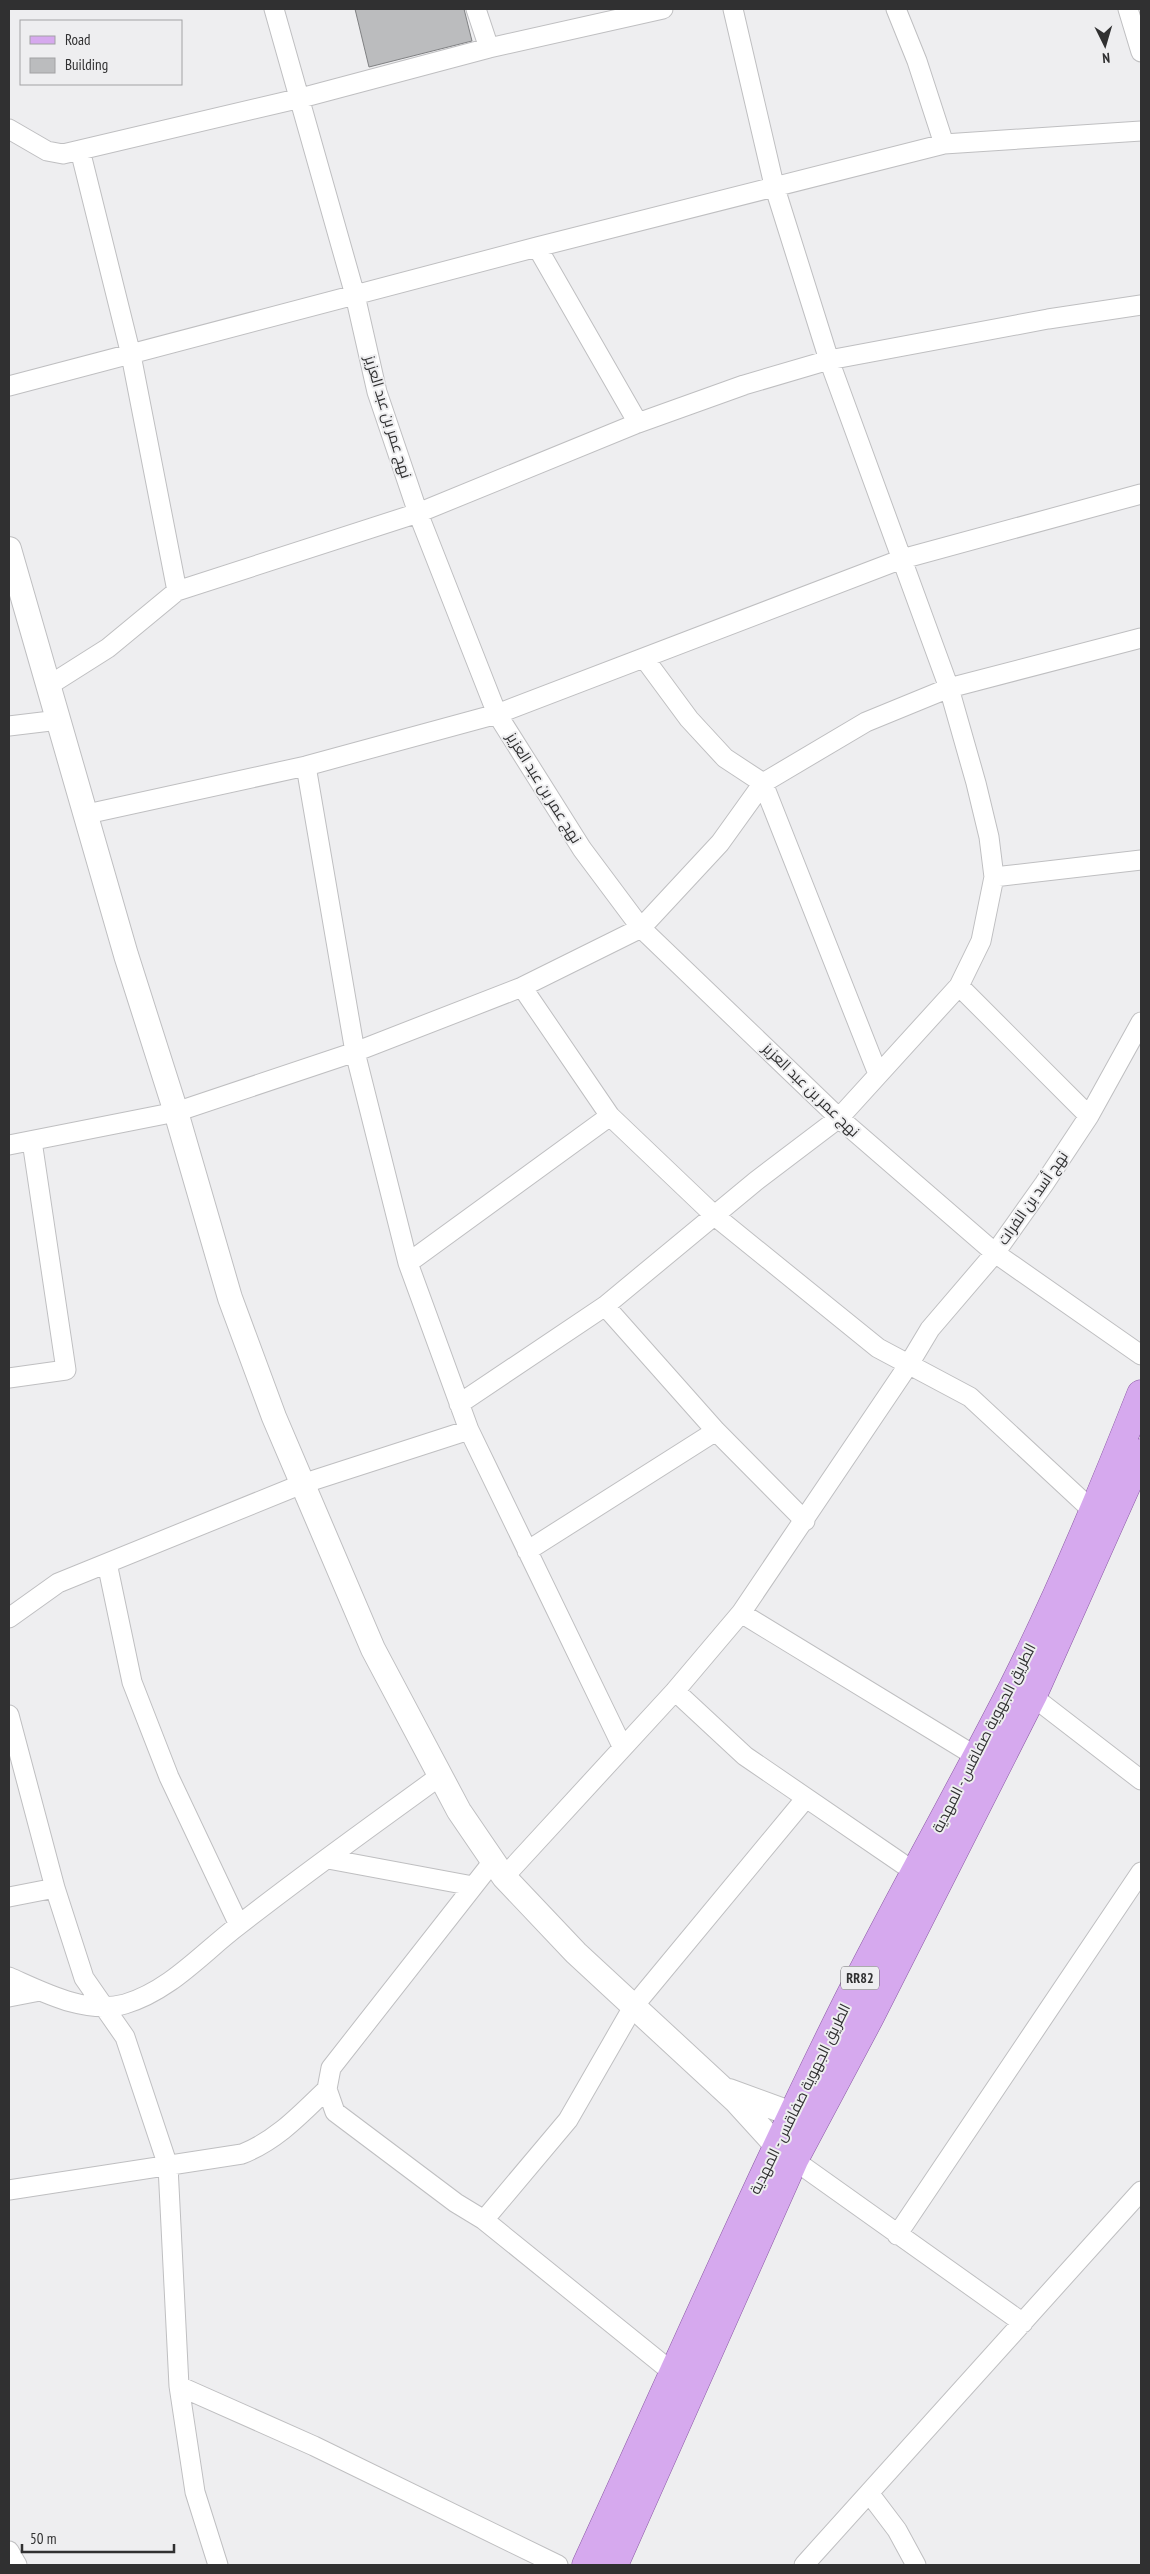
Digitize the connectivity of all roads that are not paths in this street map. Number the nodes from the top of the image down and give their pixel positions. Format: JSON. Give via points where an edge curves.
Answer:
{"nodes":[{"id":1,"x":274,"y":9,"type":"edge"},
{"id":2,"x":476,"y":9,"type":"edge"},
{"id":3,"x":663,"y":9,"type":"edge"},
{"id":4,"x":733,"y":9,"type":"edge"},
{"id":5,"x":896,"y":9,"type":"edge"},
{"id":6,"x":1128,"y":9,"type":"edge"},
{"id":7,"x":489,"y":48,"type":"junction"},
{"id":8,"x":1141,"y":52,"type":"edge"},
{"id":9,"x":301,"y":98,"type":"junction"},
{"id":10,"x":9,"y":129,"type":"edge"},
{"id":11,"x":1141,"y":131,"type":"edge"},
{"id":12,"x":944,"y":144,"type":"junction"},
{"id":13,"x":80,"y":150,"type":"junction"},
{"id":14,"x":774,"y":186,"type":"junction"},
{"id":15,"x":537,"y":247,"type":"junction"},
{"id":16,"x":355,"y":295,"type":"junction"},
{"id":17,"x":1141,"y":305,"type":"edge"},
{"id":18,"x":131,"y":355,"type":"junction"},
{"id":19,"x":829,"y":360,"type":"junction"},
{"id":20,"x":9,"y":386,"type":"edge"},
{"id":21,"x":638,"y":423,"type":"junction"},
{"id":22,"x":1141,"y":494,"type":"edge"},
{"id":23,"x":418,"y":513,"type":"junction"},
{"id":24,"x":9,"y":549,"type":"edge"},
{"id":25,"x":902,"y":559,"type":"junction"},
{"id":26,"x":177,"y":591,"type":"junction"},
{"id":27,"x":1141,"y":638,"type":"edge"},
{"id":28,"x":644,"y":658,"type":"junction"},
{"id":29,"x":48,"y":686,"type":"junction"},
{"id":30,"x":949,"y":688,"type":"junction"},
{"id":31,"x":497,"y":714,"type":"junction"},
{"id":32,"x":59,"y":720,"type":"junction"},
{"id":33,"x":9,"y":726,"type":"edge"},
{"id":34,"x":306,"y":766,"type":"junction"},
{"id":35,"x":763,"y":783,"type":"junction"},
{"id":36,"x":86,"y":814,"type":"junction"},
{"id":37,"x":1141,"y":860,"type":"edge"},
{"id":38,"x":994,"y":878,"type":"junction"},
{"id":39,"x":641,"y":928,"type":"junction"},
{"id":40,"x":959,"y":986,"type":"junction"},
{"id":41,"x":522,"y":987,"type":"junction"},
{"id":42,"x":1141,"y":1022,"type":"edge"},
{"id":43,"x":354,"y":1052,"type":"junction"},
{"id":44,"x":878,"y":1074,"type":"junction"},
{"id":45,"x":176,"y":1112,"type":"junction"},
{"id":46,"x":610,"y":1116,"type":"junction"},
{"id":47,"x":1089,"y":1116,"type":"junction"},
{"id":48,"x":839,"y":1118,"type":"junction"},
{"id":49,"x":32,"y":1141,"type":"junction"},
{"id":50,"x":9,"y":1145,"type":"edge"},
{"id":51,"x":715,"y":1216,"type":"junction"},
{"id":52,"x":995,"y":1253,"type":"junction"},
{"id":53,"x":408,"y":1263,"type":"junction"},
{"id":54,"x":605,"y":1306,"type":"junction"},
{"id":55,"x":1141,"y":1355,"type":"edge"},
{"id":56,"x":909,"y":1364,"type":"junction"},
{"id":57,"x":9,"y":1378,"type":"edge"},
{"id":58,"x":1141,"y":1394,"type":"edge"},
{"id":59,"x":458,"y":1404,"type":"junction"},
{"id":60,"x":469,"y":1430,"type":"junction"},
{"id":61,"x":716,"y":1431,"type":"junction"},
{"id":62,"x":1141,"y":1454,"type":"edge"},
{"id":63,"x":302,"y":1484,"type":"junction"},
{"id":64,"x":1094,"y":1512,"type":"junction"},
{"id":65,"x":805,"y":1521,"type":"junction"},
{"id":66,"x":527,"y":1551,"type":"junction"},
{"id":67,"x":107,"y":1564,"type":"junction"},
{"id":68,"x":741,"y":1613,"type":"junction"},
{"id":69,"x":9,"y":1618,"type":"edge"},
{"id":70,"x":1024,"y":1689,"type":"junction"},
{"id":71,"x":675,"y":1691,"type":"junction"},
{"id":72,"x":9,"y":1715,"type":"edge"},
{"id":73,"x":622,"y":1746,"type":"junction"},
{"id":74,"x":977,"y":1757,"type":"junction"},
{"id":75,"x":440,"y":1776,"type":"junction"},
{"id":76,"x":1141,"y":1780,"type":"edge"},
{"id":77,"x":806,"y":1798,"type":"junction"},
{"id":78,"x":328,"y":1859,"type":"junction"},
{"id":79,"x":499,"y":1868,"type":"junction"},
{"id":80,"x":914,"y":1871,"type":"junction"},
{"id":81,"x":1141,"y":1872,"type":"edge"},
{"id":82,"x":473,"y":1886,"type":"junction"},
{"id":83,"x":55,"y":1888,"type":"junction"},
{"id":84,"x":9,"y":1897,"type":"edge"},
{"id":85,"x":239,"y":1925,"type":"junction"},
{"id":86,"x":9,"y":1977,"type":"edge"},
{"id":87,"x":40,"y":1991,"type":"junction"},
{"id":88,"x":9,"y":1998,"type":"edge"},
{"id":89,"x":105,"y":2007,"type":"junction"},
{"id":90,"x":634,"y":2008,"type":"junction"},
{"id":91,"x":723,"y":2088,"type":"junction"},
{"id":92,"x":327,"y":2089,"type":"junction"},
{"id":93,"x":802,"y":2119,"type":"junction"},
{"id":94,"x":785,"y":2153,"type":"junction"},
{"id":95,"x":168,"y":2166,"type":"junction"},
{"id":96,"x":9,"y":2190,"type":"edge"},
{"id":97,"x":1141,"y":2191,"type":"edge"},
{"id":98,"x":484,"y":2220,"type":"junction"},
{"id":99,"x":897,"y":2235,"type":"junction"},
{"id":100,"x":1023,"y":2323,"type":"junction"},
{"id":101,"x":672,"y":2372,"type":"junction"},
{"id":102,"x":178,"y":2386,"type":"junction"},
{"id":103,"x":869,"y":2493,"type":"junction"},
{"id":104,"x":9,"y":2551,"type":"edge"},
{"id":105,"x":17,"y":2565,"type":"edge"},
{"id":106,"x":218,"y":2565,"type":"edge"},
{"id":107,"x":558,"y":2565,"type":"edge"},
{"id":108,"x":586,"y":2565,"type":"edge"},
{"id":109,"x":614,"y":2565,"type":"edge"},
{"id":110,"x":804,"y":2565,"type":"edge"},
{"id":111,"x":916,"y":2565,"type":"edge"}],
"edges":[{"from":1,"to":9,"type":"street","name":"نهج عمر بن عبد العزيز"},
{"from":2,"to":7,"type":"street"},
{"from":3,"to":7,"type":"street"},
{"from":4,"to":14,"type":"street"},
{"from":5,"to":12,"type":"street"},
{"from":6,"to":8,"type":"street"},
{"from":7,"to":9,"type":"street"},
{"from":9,"to":13,"type":"street"},
{"from":9,"to":16,"type":"street","name":"نهج عمر بن عبد العزيز"},
{"from":10,"to":13,"type":"street","via":[[46,151],[63,154]]},
{"from":11,"to":12,"type":"street"},
{"from":12,"to":14,"type":"street"},
{"from":13,"to":18,"type":"street"},
{"from":14,"to":15,"type":"street"},
{"from":14,"to":19,"type":"street"},
{"from":15,"to":16,"type":"street"},
{"from":15,"to":21,"type":"street"},
{"from":16,"to":18,"type":"street"},
{"from":16,"to":23,"type":"street","name":"نهج عمر بن عبد العزيز","via":[[377,392]]},
{"from":17,"to":19,"type":"street","via":[[1048,318]]},
{"from":18,"to":20,"type":"street"},
{"from":18,"to":26,"type":"street"},
{"from":19,"to":21,"type":"street"},
{"from":19,"to":25,"type":"street"},
{"from":21,"to":23,"type":"street"},
{"from":22,"to":25,"type":"street"},
{"from":23,"to":26,"type":"street"},
{"from":23,"to":31,"type":"street","name":"نهج عمر بن عبد العزيز"},
{"from":24,"to":29,"type":"street"},
{"from":25,"to":28,"type":"street"},
{"from":25,"to":30,"type":"street"},
{"from":26,"to":29,"type":"street","via":[[108,648]]},
{"from":27,"to":30,"type":"street"},
{"from":28,"to":31,"type":"street"},
{"from":28,"to":35,"type":"street","via":[[689,718],[725,758]]},
{"from":29,"to":32,"type":"street"},
{"from":30,"to":35,"type":"street","via":[[866,722]]},
{"from":30,"to":38,"type":"street","via":[[989,837]]},
{"from":31,"to":34,"type":"street"},
{"from":31,"to":39,"type":"street","name":"نهج عمر بن عبد العزيز","via":[[582,849]]},
{"from":32,"to":33,"type":"street"},
{"from":32,"to":36,"type":"street"},
{"from":34,"to":36,"type":"street"},
{"from":34,"to":43,"type":"street"},
{"from":35,"to":39,"type":"street","via":[[720,843]]},
{"from":35,"to":44,"type":"street"},
{"from":36,"to":45,"type":"street"},
{"from":37,"to":38,"type":"street"},
{"from":38,"to":40,"type":"street","via":[[981,941]]},
{"from":39,"to":41,"type":"street"},
{"from":39,"to":48,"type":"street","name":"نهج عمر بن عبد العزيز"},
{"from":40,"to":44,"type":"street"},
{"from":40,"to":47,"type":"street"},
{"from":41,"to":43,"type":"street"},
{"from":41,"to":46,"type":"street"},
{"from":42,"to":47,"type":"street","name":"نهج أسد بن الفرات"},
{"from":43,"to":45,"type":"street"},
{"from":43,"to":53,"type":"street"},
{"from":44,"to":48,"type":"street"},
{"from":45,"to":49,"type":"street"},
{"from":45,"to":63,"type":"street","via":[[230,1298]]},
{"from":46,"to":51,"type":"street"},
{"from":46,"to":53,"type":"street"},
{"from":47,"to":52,"type":"street","name":"نهج أسد بن الفرات"},
{"from":48,"to":51,"type":"street"},
{"from":48,"to":52,"type":"street","name":"نهج عمر بن عبد العزيز"},
{"from":49,"to":50,"type":"street"},
{"from":49,"to":57,"type":"street","via":[[66,1370]]},
{"from":51,"to":54,"type":"street"},
{"from":51,"to":56,"type":"street","via":[[878,1348]]},
{"from":52,"to":55,"type":"street","name":"نهج عمر بن عبد العزيز"},
{"from":52,"to":56,"type":"street","name":"نهج أسد بن الفرات","via":[[930,1329]]},
{"from":53,"to":59,"type":"street"},
{"from":54,"to":59,"type":"street"},
{"from":54,"to":61,"type":"street"},
{"from":56,"to":64,"type":"street","via":[[970,1397]]},
{"from":56,"to":65,"type":"street","name":"نهج أسد بن الفرات"},
{"from":58,"to":64,"type":"main road","name":"الطريق الجهوية صفاقس - المهدية","number":"RR82"},
{"from":59,"to":60,"type":"street"},
{"from":60,"to":63,"type":"street"},
{"from":60,"to":66,"type":"street"},
{"from":61,"to":65,"type":"street"},
{"from":61,"to":66,"type":"street"},
{"from":62,"to":70,"type":"main road","name":"الطريق الجهوية صفاقس - المهدية","number":"RR82"},
{"from":63,"to":67,"type":"street"},
{"from":63,"to":75,"type":"street","via":[[373,1649]]},
{"from":64,"to":70,"type":"main road","name":"الطريق الجهوية صفاقس - المهدية","number":"RR82"},
{"from":65,"to":68,"type":"street","name":"نهج أسد بن الفرات"},
{"from":66,"to":73,"type":"street"},
{"from":67,"to":69,"type":"street","via":[[58,1583]]},
{"from":67,"to":85,"type":"street","via":[[132,1682],[169,1777]]},
{"from":68,"to":71,"type":"street","name":"نهج أسد بن الفرات"},
{"from":68,"to":74,"type":"street"},
{"from":70,"to":74,"type":"main road","name":"الطريق الجهوية صفاقس - المهدية","number":"RR82"},
{"from":70,"to":76,"type":"street"},
{"from":70,"to":93,"type":"main road","name":"الطريق الجهوية صفاقس - المهدية","number":"RR82"},
{"from":71,"to":73,"type":"street","name":"نهج أسد بن الفرات"},
{"from":71,"to":77,"type":"street","via":[[745,1756]]},
{"from":72,"to":83,"type":"street"},
{"from":73,"to":79,"type":"street","name":"نهج أسد بن الفرات"},
{"from":74,"to":80,"type":"main road","name":"الطريق الجهوية صفاقس - المهدية","number":"RR82"},
{"from":75,"to":78,"type":"street"},
{"from":75,"to":79,"type":"street"},
{"from":77,"to":80,"type":"street"},
{"from":77,"to":90,"type":"street"},
{"from":78,"to":82,"type":"street"},
{"from":78,"to":85,"type":"street"},
{"from":79,"to":82,"type":"street","name":"نهج أسد بن الفرات"},
{"from":79,"to":90,"type":"street","via":[[576,1952]]},
{"from":80,"to":93,"type":"main road","name":"الطريق الجهوية صفاقس - المهدية","number":"RR82"},
{"from":81,"to":99,"type":"street"},
{"from":82,"to":92,"type":"street","name":"نهج أسد بن الفرات","via":[[331,2068]]},
{"from":83,"to":84,"type":"street"},
{"from":83,"to":89,"type":"street","via":[[84,1978]]},
{"from":85,"to":89,"type":"street","via":[[165,1986],[124,2004]]},
{"from":86,"to":87,"type":"street"},
{"from":87,"to":88,"type":"street"},
{"from":87,"to":89,"type":"street","via":[[79,2004]]},
{"from":89,"to":95,"type":"street","via":[[125,2037]]},
{"from":90,"to":91,"type":"street"},
{"from":90,"to":98,"type":"street","via":[[568,2120]]},
{"from":91,"to":93,"type":"street"},
{"from":91,"to":94,"type":"street"},
{"from":92,"to":95,"type":"street","via":[[284,2131],[263,2145],[242,2154]]},
{"from":92,"to":98,"type":"street","via":[[335,2112],[456,2204]]},
{"from":93,"to":94,"type":"main road","name":"الطريق الجهوية صفاقس - المهدية","number":"RR82"},
{"from":94,"to":99,"type":"street"},
{"from":94,"to":101,"type":"main road","name":"الطريق الجهوية صفاقس - المهدية","number":"RR82"},
{"from":94,"to":109,"type":"main road","name":"الطريق الجهوية صفاقس - المهدية","number":"RR82"},
{"from":95,"to":96,"type":"street"},
{"from":95,"to":102,"type":"street"},
{"from":97,"to":100,"type":"street"},
{"from":98,"to":101,"type":"street"},
{"from":99,"to":100,"type":"street"},
{"from":100,"to":103,"type":"street"},
{"from":101,"to":108,"type":"main road","name":"الطريق الجهوية صفاقس - المهدية","number":"RR82"},
{"from":102,"to":106,"type":"street","via":[[195,2492]]},
{"from":102,"to":107,"type":"street","via":[[314,2446]]},
{"from":103,"to":110,"type":"street"},
{"from":103,"to":111,"type":"street","via":[[897,2530]]},
{"from":104,"to":105,"type":"street"}]}
